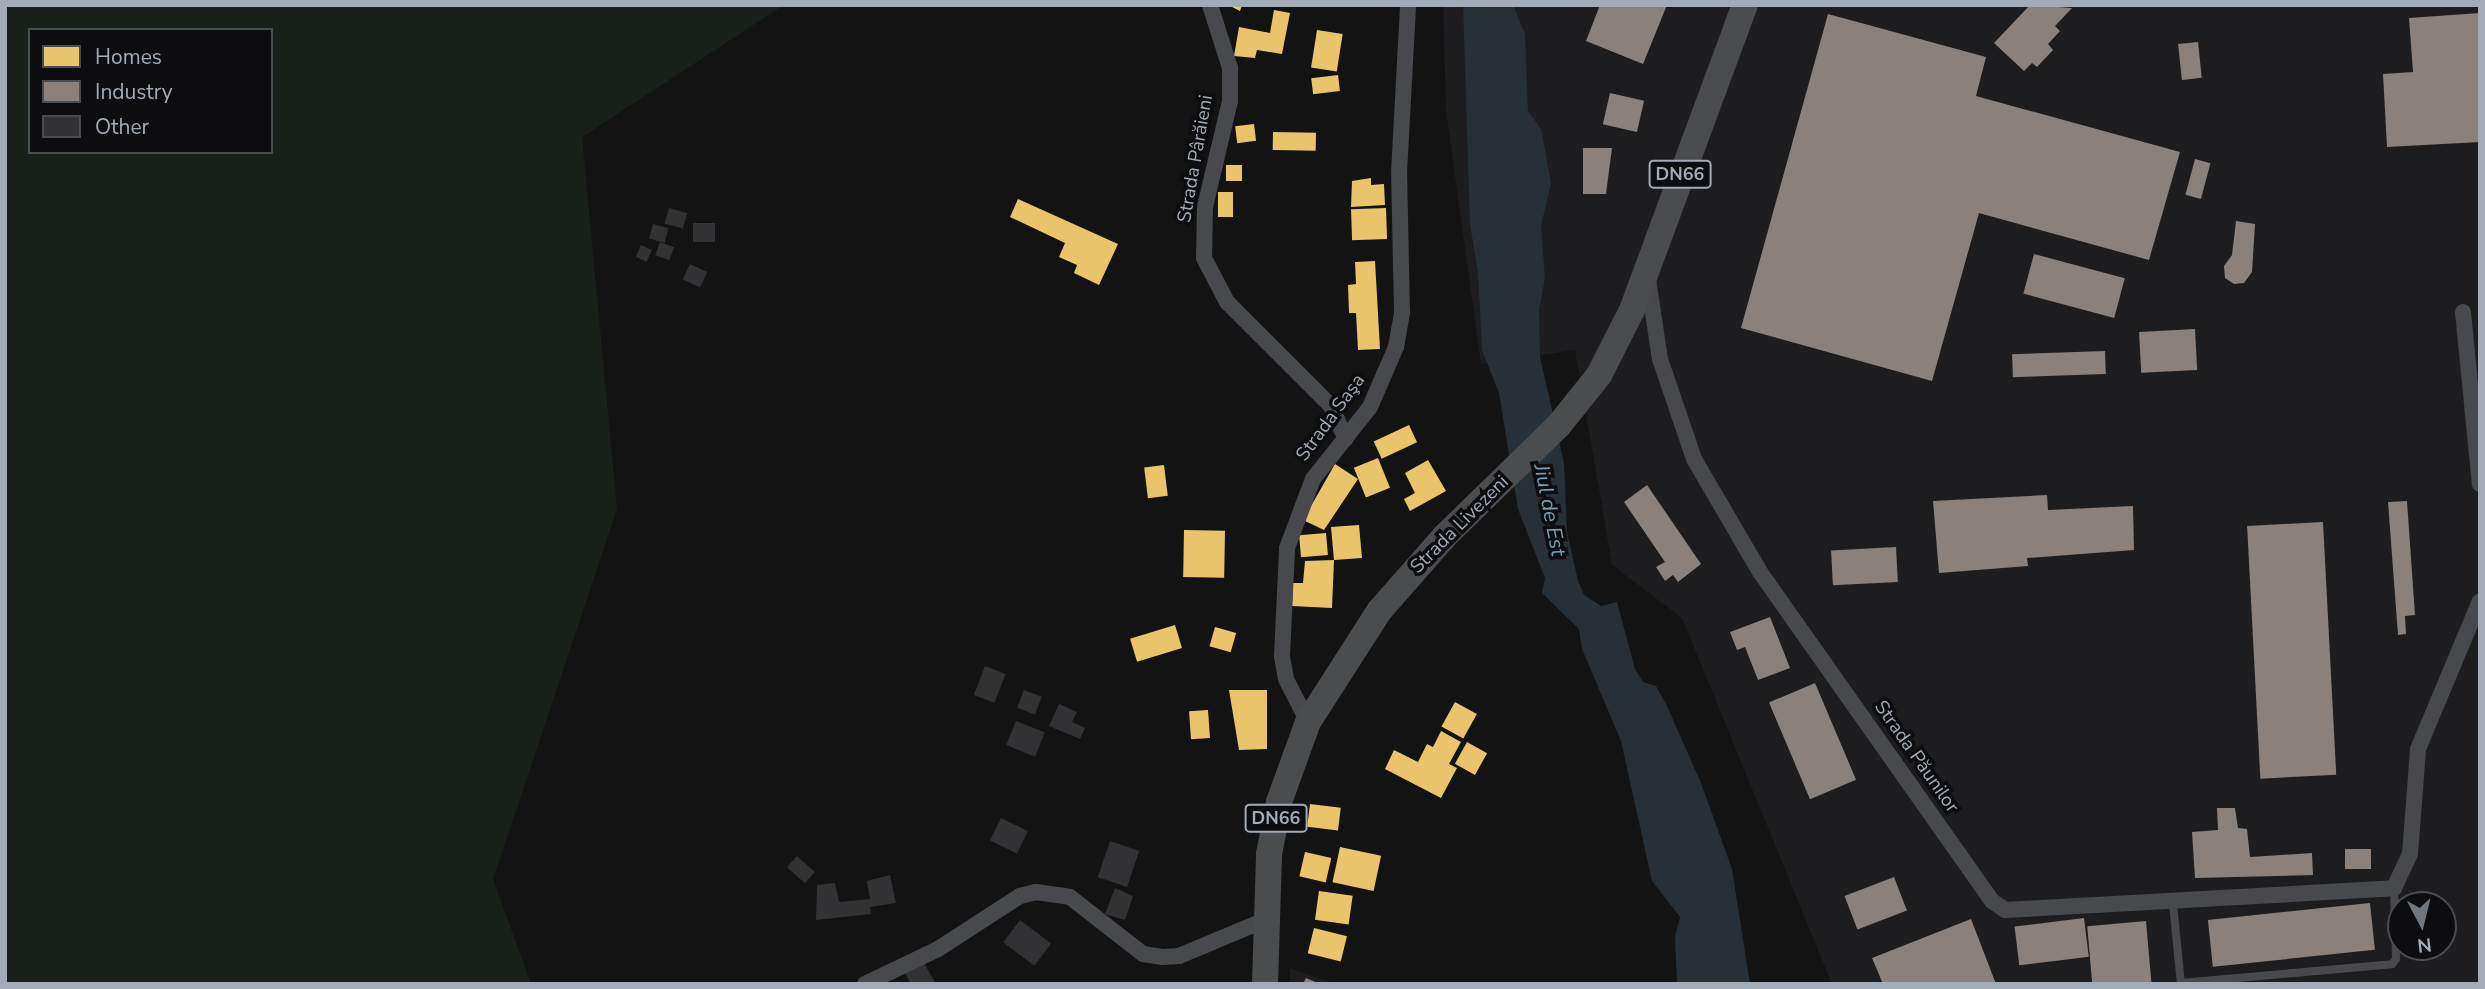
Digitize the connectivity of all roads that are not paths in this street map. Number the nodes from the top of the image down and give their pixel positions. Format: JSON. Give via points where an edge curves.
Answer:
{"nodes":[{"id":1,"x":1210,"y":5,"type":"edge"},
{"id":2,"x":1408,"y":5,"type":"edge"},
{"id":3,"x":1745,"y":5,"type":"edge"},
{"id":4,"x":1646,"y":270,"type":"junction"},
{"id":5,"x":2463,"y":312,"type":"dead end"},
{"id":6,"x":1346,"y":439,"type":"junction"},
{"id":7,"x":2480,"y":484,"type":"edge"},
{"id":8,"x":2480,"y":601,"type":"edge"},
{"id":9,"x":1308,"y":722,"type":"junction"},
{"id":10,"x":2395,"y":888,"type":"junction"},
{"id":11,"x":2173,"y":904,"type":"junction"},
{"id":12,"x":1265,"y":920,"type":"junction"},
{"id":13,"x":2181,"y":983,"type":"edge"},
{"id":14,"x":865,"y":984,"type":"edge"},
{"id":15,"x":1265,"y":984,"type":"edge"}],
"edges":[{"from":1,"to":6,"type":"street","name":"Strada Pârăieni","via":[[1230,68],[1230,101],[1205,207],[1204,258],[1227,302],[1331,406]]},
{"from":2,"to":6,"type":"street","name":"Strada Saşa","via":[[1399,173],[1402,312],[1386,376]]},
{"from":3,"to":4,"type":"main road","name":"Strada Livezeni","number":"DN66"},
{"from":4,"to":9,"type":"main road","name":"Strada Livezeni","number":"DN66","via":[[1617,343],[1576,407],[1445,536],[1357,641]]},
{"from":4,"to":11,"type":"street","name":"Strada Păunilor","via":[[1660,359],[1694,458],[1760,572],[1992,901],[2018,912]]},
{"from":5,"to":7,"type":"street"},
{"from":6,"to":9,"type":"street","name":"Strada Saşa","via":[[1313,479],[1287,548],[1282,656],[1286,679]]},
{"from":8,"to":10,"type":"street","via":[[2418,749],[2410,855]]},
{"from":9,"to":12,"type":"main road","name":"Strada Livezeni","number":"DN66","via":[[1279,802]]},
{"from":10,"to":11,"type":"street","name":"Strada Păunilor"},
{"from":10,"to":13,"type":"lane","via":[[2396,959],[2392,964]]},
{"from":11,"to":13,"type":"lane"},
{"from":12,"to":14,"type":"street","via":[[1179,956],[1162,957],[1143,954],[1070,897],[1036,892],[1020,896],[938,949]]},
{"from":12,"to":15,"type":"main road","name":"Strada Livezeni","number":"DN66"}]}
